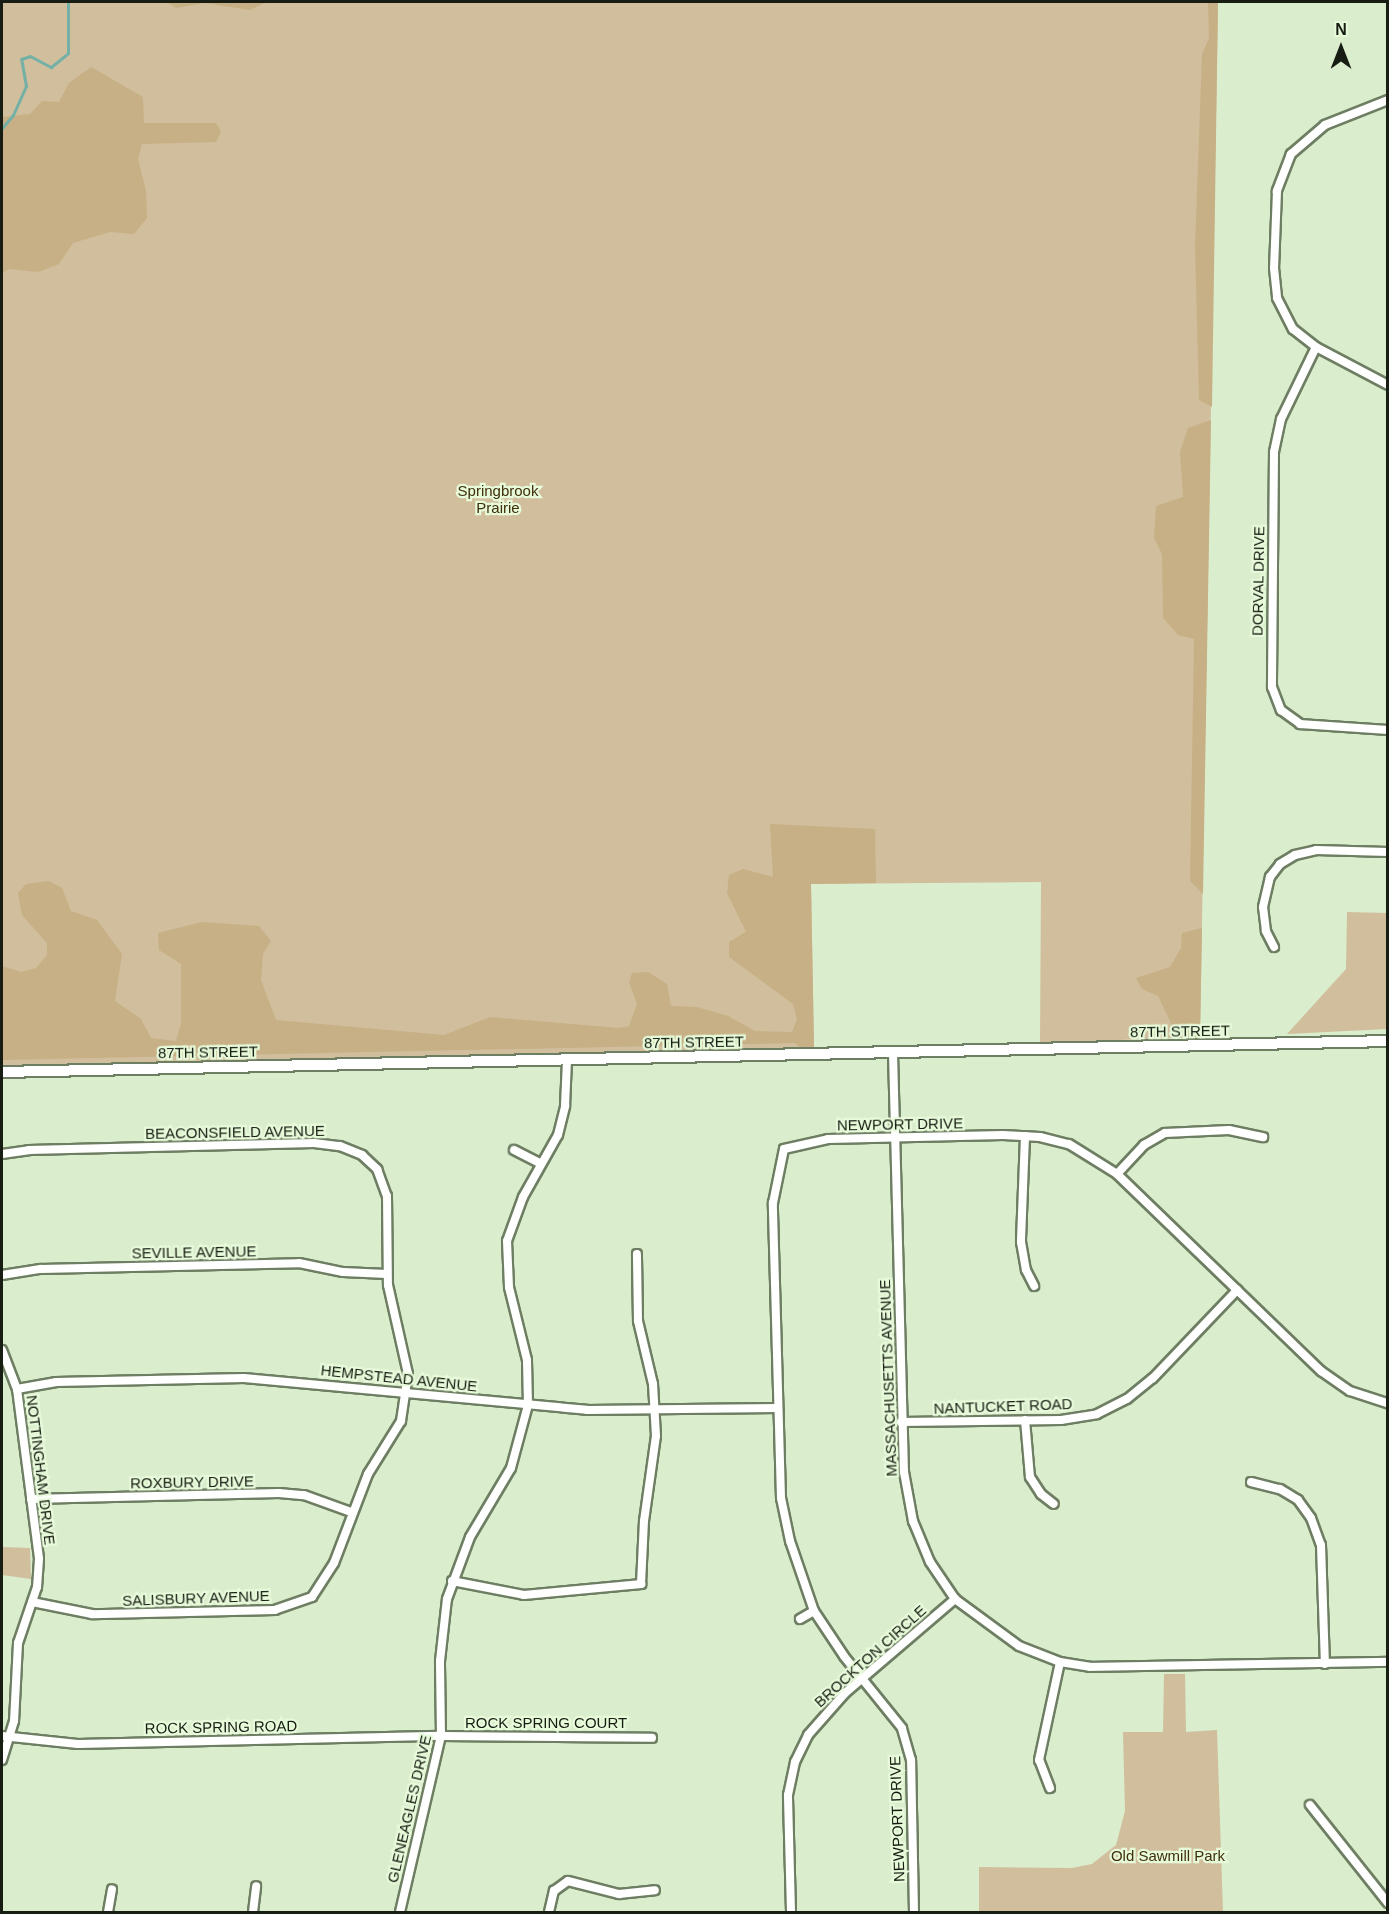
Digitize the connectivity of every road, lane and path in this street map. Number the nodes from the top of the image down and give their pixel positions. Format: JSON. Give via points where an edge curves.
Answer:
{"nodes":[{"id":1,"x":1388,"y":100,"type":"edge"},
{"id":2,"x":1316,"y":347,"type":"junction"},
{"id":3,"x":1388,"y":385,"type":"edge"},
{"id":4,"x":1388,"y":730,"type":"edge"},
{"id":5,"x":1388,"y":852,"type":"edge"},
{"id":6,"x":1274,"y":947,"type":"dead end"},
{"id":7,"x":1388,"y":1041,"type":"edge"},
{"id":8,"x":893,"y":1053,"type":"junction"},
{"id":9,"x":567,"y":1061,"type":"junction"},
{"id":10,"x":2,"y":1072,"type":"edge"},
{"id":11,"x":1025,"y":1136,"type":"junction"},
{"id":12,"x":1263,"y":1137,"type":"dead end"},
{"id":13,"x":895,"y":1138,"type":"junction"},
{"id":14,"x":514,"y":1150,"type":"dead end"},
{"id":15,"x":2,"y":1154,"type":"edge"},
{"id":16,"x":542,"y":1164,"type":"junction"},
{"id":17,"x":1117,"y":1174,"type":"junction"},
{"id":18,"x":637,"y":1254,"type":"dead end"},
{"id":19,"x":387,"y":1274,"type":"junction"},
{"id":20,"x":2,"y":1275,"type":"edge"},
{"id":21,"x":1034,"y":1286,"type":"dead end"},
{"id":22,"x":1237,"y":1290,"type":"junction"},
{"id":23,"x":2,"y":1350,"type":"edge"},
{"id":24,"x":17,"y":1389,"type":"junction"},
{"id":25,"x":408,"y":1392,"type":"junction"},
{"id":26,"x":1388,"y":1404,"type":"edge"},
{"id":27,"x":528,"y":1405,"type":"junction"},
{"id":28,"x":778,"y":1408,"type":"junction"},
{"id":29,"x":654,"y":1411,"type":"junction"},
{"id":30,"x":1025,"y":1420,"type":"junction"},
{"id":31,"x":901,"y":1422,"type":"junction"},
{"id":32,"x":1251,"y":1482,"type":"dead end"},
{"id":33,"x":31,"y":1499,"type":"junction"},
{"id":34,"x":1054,"y":1504,"type":"dead end"},
{"id":35,"x":351,"y":1512,"type":"junction"},
{"id":36,"x":452,"y":1581,"type":"junction"},
{"id":37,"x":955,"y":1599,"type":"junction"},
{"id":38,"x":32,"y":1602,"type":"junction"},
{"id":39,"x":814,"y":1611,"type":"junction"},
{"id":40,"x":800,"y":1618,"type":"dead end"},
{"id":41,"x":1060,"y":1662,"type":"junction"},
{"id":42,"x":1388,"y":1662,"type":"edge"},
{"id":43,"x":1325,"y":1664,"type":"junction"},
{"id":44,"x":863,"y":1678,"type":"junction"},
{"id":45,"x":441,"y":1736,"type":"junction"},
{"id":46,"x":6,"y":1737,"type":"edge"},
{"id":47,"x":652,"y":1738,"type":"dead end"},
{"id":48,"x":2,"y":1760,"type":"edge"},
{"id":49,"x":1050,"y":1788,"type":"dead end"},
{"id":50,"x":1310,"y":1805,"type":"dead end"},
{"id":51,"x":256,"y":1886,"type":"dead end"},
{"id":52,"x":112,"y":1889,"type":"dead end"},
{"id":53,"x":655,"y":1890,"type":"dead end"},
{"id":54,"x":1388,"y":1903,"type":"edge"},
{"id":55,"x":108,"y":1912,"type":"edge"},
{"id":56,"x":253,"y":1912,"type":"edge"},
{"id":57,"x":400,"y":1912,"type":"edge"},
{"id":58,"x":549,"y":1912,"type":"edge"},
{"id":59,"x":791,"y":1912,"type":"edge"},
{"id":60,"x":914,"y":1912,"type":"edge"}],
"edges":[{"from":1,"to":2,"type":"street","via":[[1325,125],[1305,138],[1292,154],[1279,183],[1275,208],[1277,298],[1293,328]]},
{"from":2,"to":3,"type":"street"},
{"from":2,"to":4,"type":"street","name":"DORVAL DRIVE","via":[[1281,419],[1274,452],[1272,687],[1281,710],[1300,724]]},
{"from":5,"to":6,"type":"street","via":[[1316,850],[1280,864],[1266,886],[1263,907],[1266,931]]},
{"from":7,"to":8,"type":"street","name":"87TH STREET"},
{"from":8,"to":9,"type":"street","name":"87TH STREET"},
{"from":8,"to":13,"type":"street","name":"MASSACHUSETTS AVENUE"},
{"from":9,"to":10,"type":"street","name":"87TH STREET"},
{"from":9,"to":16,"type":"street","name":"GLENEAGLES DRIVE","via":[[565,1106],[558,1135]]},
{"from":11,"to":13,"type":"street","name":"NEWPORT DRIVE"},
{"from":11,"to":17,"type":"street","name":"NEWPORT DRIVE","via":[[1069,1144]]},
{"from":11,"to":21,"type":"street","via":[[1021,1242],[1026,1270]]},
{"from":12,"to":17,"type":"street","via":[[1229,1130],[1165,1133],[1144,1145]]},
{"from":13,"to":28,"type":"street","name":"NEWPORT DRIVE","via":[[828,1139],[784,1149],[773,1203]]},
{"from":13,"to":31,"type":"street","name":"MASSACHUSETTS AVENUE"},
{"from":14,"to":16,"type":"street"},
{"from":15,"to":19,"type":"street","name":"BEACONSFIELD AVENUE","via":[[290,1143],[340,1146],[372,1161],[383,1181],[390,1212]]},
{"from":16,"to":27,"type":"street","name":"GLENEAGLES DRIVE","via":[[523,1197],[507,1241],[509,1287],[527,1360]]},
{"from":17,"to":22,"type":"street","name":"NEWPORT DRIVE"},
{"from":18,"to":29,"type":"street","via":[[638,1321],[653,1384]]},
{"from":19,"to":20,"type":"street","name":"SEVILLE AVENUE","via":[[343,1272],[299,1263],[41,1269]]},
{"from":19,"to":25,"type":"street","name":"BEACONSFIELD AVENUE","via":[[391,1310],[408,1374]]},
{"from":22,"to":26,"type":"street","name":"NEWPORT DRIVE","via":[[1321,1371],[1350,1391]]},
{"from":22,"to":30,"type":"street","name":"NANTUCKET ROAD","via":[[1153,1378],[1127,1399],[1097,1414]]},
{"from":23,"to":24,"type":"street","name":"NOTTINGHAM DRIVE"},
{"from":24,"to":25,"type":"street","name":"HEMPSTEAD AVENUE","via":[[56,1382],[244,1377]]},
{"from":24,"to":33,"type":"street","name":"NOTTINGHAM DRIVE"},
{"from":25,"to":27,"type":"street","name":"HEMPSTEAD AVENUE"},
{"from":25,"to":35,"type":"street","name":"SALISBURY AVENUE","via":[[401,1421]]},
{"from":27,"to":29,"type":"street","name":"HEMPSTEAD AVENUE"},
{"from":27,"to":36,"type":"street","name":"GLENEAGLES DRIVE","via":[[511,1468],[478,1521]]},
{"from":28,"to":29,"type":"street","name":"HEMPSTEAD AVENUE"},
{"from":28,"to":39,"type":"street","name":"NEWPORT DRIVE","via":[[781,1498],[790,1541]]},
{"from":29,"to":36,"type":"street","via":[[655,1453],[644,1521],[641,1584],[524,1595]]},
{"from":30,"to":31,"type":"street","name":"NANTUCKET ROAD"},
{"from":30,"to":34,"type":"street","via":[[1030,1477],[1041,1494]]},
{"from":31,"to":37,"type":"street","name":"MASSACHUSETTS AVENUE","via":[[913,1521],[930,1562]]},
{"from":32,"to":43,"type":"street","via":[[1280,1489],[1298,1500],[1311,1518],[1321,1545]]},
{"from":33,"to":35,"type":"street","name":"ROXBURY DRIVE","via":[[294,1494]]},
{"from":33,"to":38,"type":"street","name":"NOTTINGHAM DRIVE","via":[[39,1558]]},
{"from":35,"to":38,"type":"street","name":"SALISBURY AVENUE","via":[[327,1578],[312,1597],[291,1607],[93,1614]]},
{"from":36,"to":45,"type":"street","name":"GLENEAGLES DRIVE","via":[[441,1641]]},
{"from":37,"to":41,"type":"street","name":"MASSACHUSETTS AVENUE","via":[[1005,1638]]},
{"from":37,"to":44,"type":"street","name":"BROCKTON CIRCLE"},
{"from":38,"to":46,"type":"street","name":"NOTTINGHAM DRIVE","via":[[18,1643],[17,1704]]},
{"from":39,"to":40,"type":"street"},
{"from":39,"to":44,"type":"street","name":"NEWPORT DRIVE"},
{"from":41,"to":43,"type":"street","name":"MASSACHUSETTS AVENUE","via":[[1117,1669]]},
{"from":41,"to":49,"type":"street","via":[[1039,1760]]},
{"from":42,"to":43,"type":"street","name":"MASSACHUSETTS AVENUE"},
{"from":44,"to":59,"type":"street","name":"BROCKTON CIRCLE","via":[[825,1712],[795,1762],[788,1795]]},
{"from":44,"to":60,"type":"street","name":"NEWPORT DRIVE","via":[[902,1728],[911,1760]]},
{"from":45,"to":46,"type":"street","name":"ROCK SPRING ROAD","via":[[78,1744]]},
{"from":45,"to":47,"type":"street","name":"ROCK SPRING COURT"},
{"from":45,"to":57,"type":"street","name":"GLENEAGLES DRIVE"},
{"from":46,"to":48,"type":"street","name":"NOTTINGHAM DRIVE"},
{"from":50,"to":54,"type":"street"},
{"from":51,"to":56,"type":"street"},
{"from":52,"to":55,"type":"street"},
{"from":53,"to":58,"type":"street","via":[[619,1894],[568,1881],[554,1891]]}]}
